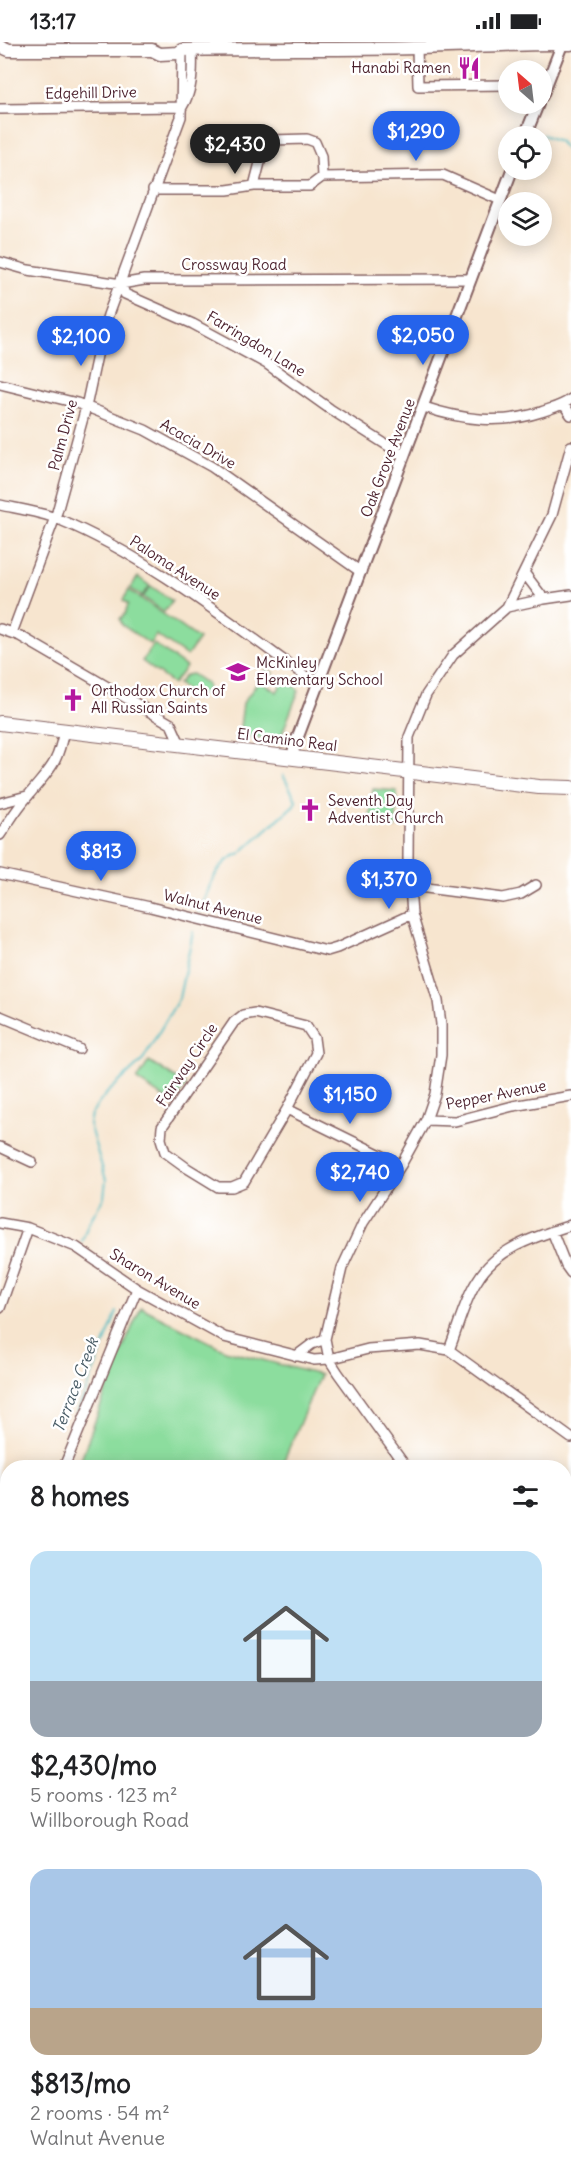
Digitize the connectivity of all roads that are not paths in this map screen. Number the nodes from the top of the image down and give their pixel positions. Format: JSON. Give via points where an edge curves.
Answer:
{"nodes":[{"id":1,"x":565,"y":43,"type":"edge"},
{"id":2,"x":417,"y":48,"type":"junction"},
{"id":3,"x":3,"y":50,"type":"edge"},
{"id":4,"x":187,"y":50,"type":"junction"},
{"id":5,"x":552,"y":70,"type":"edge"},
{"id":6,"x":498,"y":85,"type":"edge"},
{"id":7,"x":182,"y":107,"type":"junction"},
{"id":8,"x":0,"y":110,"type":"edge"},
{"id":9,"x":322,"y":177,"type":"junction"},
{"id":10,"x":254,"y":186,"type":"junction"},
{"id":11,"x":153,"y":190,"type":"junction"},
{"id":12,"x":498,"y":199,"type":"edge"},
{"id":13,"x":498,"y":205,"type":"edge"},
{"id":14,"x":0,"y":262,"type":"edge"},
{"id":15,"x":471,"y":279,"type":"junction"},
{"id":16,"x":121,"y":284,"type":"junction"},
{"id":17,"x":0,"y":384,"type":"edge"},
{"id":18,"x":567,"y":402,"type":"edge"},
{"id":19,"x":86,"y":407,"type":"junction"},
{"id":20,"x":423,"y":407,"type":"junction"},
{"id":21,"x":571,"y":415,"type":"edge"},
{"id":22,"x":571,"y":447,"type":"edge"},
{"id":23,"x":404,"y":456,"type":"junction"},
{"id":24,"x":0,"y":505,"type":"edge"},
{"id":25,"x":55,"y":518,"type":"junction"},
{"id":26,"x":361,"y":572,"type":"junction"},
{"id":27,"x":525,"y":574,"type":"junction"},
{"id":28,"x":571,"y":595,"type":"edge"},
{"id":29,"x":544,"y":598,"type":"junction"},
{"id":30,"x":507,"y":607,"type":"junction"},
{"id":31,"x":0,"y":629,"type":"edge"},
{"id":32,"x":12,"y":633,"type":"junction"},
{"id":33,"x":319,"y":686,"type":"junction"},
{"id":34,"x":0,"y":723,"type":"edge"},
{"id":35,"x":64,"y":730,"type":"junction"},
{"id":36,"x":180,"y":744,"type":"junction"},
{"id":37,"x":292,"y":758,"type":"junction"},
{"id":38,"x":408,"y":772,"type":"junction"},
{"id":39,"x":571,"y":788,"type":"edge"},
{"id":40,"x":27,"y":796,"type":"junction"},
{"id":41,"x":0,"y":803,"type":"edge"},
{"id":42,"x":0,"y":835,"type":"edge"},
{"id":43,"x":0,"y":874,"type":"edge"},
{"id":44,"x":536,"y":885,"type":"dead end"},
{"id":45,"x":411,"y":886,"type":"junction"},
{"id":46,"x":412,"y":914,"type":"junction"},
{"id":47,"x":0,"y":1016,"type":"edge"},
{"id":48,"x":80,"y":1049,"type":"dead end"},
{"id":49,"x":571,"y":1096,"type":"edge"},
{"id":50,"x":287,"y":1109,"type":"junction"},
{"id":51,"x":426,"y":1120,"type":"junction"},
{"id":52,"x":0,"y":1147,"type":"edge"},
{"id":53,"x":32,"y":1162,"type":"dead end"},
{"id":54,"x":401,"y":1165,"type":"junction"},
{"id":55,"x":0,"y":1223,"type":"edge"},
{"id":56,"x":571,"y":1225,"type":"edge"},
{"id":57,"x":28,"y":1228,"type":"junction"},
{"id":58,"x":552,"y":1231,"type":"junction"},
{"id":59,"x":571,"y":1273,"type":"edge"},
{"id":60,"x":137,"y":1289,"type":"junction"},
{"id":61,"x":0,"y":1308,"type":"edge"},
{"id":62,"x":325,"y":1339,"type":"junction"},
{"id":63,"x":449,"y":1350,"type":"junction"},
{"id":64,"x":296,"y":1356,"type":"junction"},
{"id":65,"x":329,"y":1359,"type":"junction"},
{"id":66,"x":571,"y":1438,"type":"edge"},
{"id":67,"x":67,"y":1460,"type":"edge"},
{"id":68,"x":401,"y":1460,"type":"edge"}],
"edges":[{"from":1,"to":2,"type":"main road"},
{"from":1,"to":5,"type":"street"},
{"from":2,"to":4,"type":"main road"},
{"from":2,"to":6,"type":"street","via":[[418,86]]},
{"from":3,"to":4,"type":"main road","via":[[152,50],[167,45]]},
{"from":4,"to":7,"type":"street","name":"Palm Drive","via":[[193,75]]},
{"from":7,"to":8,"type":"street","name":"Edgehill Drive"},
{"from":7,"to":11,"type":"street","name":"Palm Drive"},
{"from":9,"to":10,"type":"street","via":[[310,186]]},
{"from":9,"to":10,"type":"street","via":[[321,156],[315,142],[272,140],[264,147]]},
{"from":9,"to":12,"type":"street","via":[[443,175]]},
{"from":10,"to":11,"type":"street"},
{"from":11,"to":16,"type":"street","name":"Palm Drive"},
{"from":13,"to":15,"type":"street","name":"Oak Grove Avenue"},
{"from":14,"to":16,"type":"street","name":"Crossway Road"},
{"from":15,"to":16,"type":"street","name":"Crossway Road","via":[[144,280]]},
{"from":15,"to":20,"type":"street","name":"Oak Grove Avenue"},
{"from":16,"to":19,"type":"street","name":"Palm Drive","via":[[99,346]]},
{"from":16,"to":23,"type":"street","name":"Farringdon Lane","via":[[125,294],[193,324],[267,364]]},
{"from":17,"to":19,"type":"street","name":"Acacia Drive"},
{"from":18,"to":20,"type":"street","via":[[526,417],[503,420],[449,416]]},
{"from":18,"to":21,"type":"street"},
{"from":19,"to":25,"type":"street","name":"Palm Drive"},
{"from":19,"to":26,"type":"street","name":"Acacia Drive","via":[[145,430],[212,467]]},
{"from":20,"to":23,"type":"street","name":"Oak Grove Avenue"},
{"from":22,"to":27,"type":"street","via":[[552,515]]},
{"from":23,"to":26,"type":"street","name":"Oak Grove Avenue"},
{"from":24,"to":25,"type":"street","name":"Paloma Avenue"},
{"from":25,"to":32,"type":"street","name":"Palm Drive"},
{"from":25,"to":33,"type":"street","name":"Paloma Avenue","via":[[149,565]]},
{"from":26,"to":33,"type":"street","name":"Oak Grove Avenue"},
{"from":27,"to":29,"type":"street"},
{"from":27,"to":30,"type":"street"},
{"from":28,"to":29,"type":"street"},
{"from":29,"to":30,"type":"street"},
{"from":30,"to":38,"type":"street","via":[[453,655],[426,695],[409,737]]},
{"from":31,"to":32,"type":"street"},
{"from":32,"to":36,"type":"street","via":[[171,724]]},
{"from":33,"to":37,"type":"street","name":"Oak Grove Avenue"},
{"from":34,"to":35,"type":"main road","name":"El Camino Real"},
{"from":35,"to":36,"type":"main road","name":"El Camino Real"},
{"from":35,"to":40,"type":"street","via":[[54,766]]},
{"from":36,"to":37,"type":"main road","name":"El Camino Real"},
{"from":37,"to":38,"type":"main road","name":"El Camino Real"},
{"from":38,"to":39,"type":"main road","name":"El Camino Real"},
{"from":38,"to":45,"type":"street"},
{"from":40,"to":41,"type":"street"},
{"from":40,"to":42,"type":"street"},
{"from":43,"to":46,"type":"street","name":"Walnut Avenue","via":[[327,951]]},
{"from":44,"to":45,"type":"street","via":[[522,894],[503,898]]},
{"from":45,"to":46,"type":"street"},
{"from":46,"to":51,"type":"street","via":[[441,1024],[435,1094]]},
{"from":47,"to":48,"type":"street"},
{"from":49,"to":51,"type":"street","name":"Pepper Avenue","via":[[455,1122]]},
{"from":50,"to":50,"type":"street","name":"Fairway Circle","via":[[316,1053],[314,1038],[306,1026],[255,1013],[243,1015],[234,1022],[162,1127],[160,1139],[165,1152],[187,1168],[218,1187],[232,1187],[244,1182]]},
{"from":50,"to":54,"type":"street"},
{"from":51,"to":54,"type":"street"},
{"from":52,"to":53,"type":"street"},
{"from":54,"to":62,"type":"street","via":[[363,1223],[342,1268]]},
{"from":55,"to":57,"type":"street","name":"Sharon Avenue"},
{"from":56,"to":58,"type":"street"},
{"from":57,"to":60,"type":"street","name":"Sharon Avenue","via":[[76,1247]]},
{"from":57,"to":61,"type":"street"},
{"from":58,"to":59,"type":"street"},
{"from":58,"to":63,"type":"street","via":[[495,1259],[477,1280]]},
{"from":60,"to":64,"type":"street","name":"Sharon Avenue","via":[[224,1337]]},
{"from":60,"to":67,"type":"street"},
{"from":62,"to":64,"type":"street"},
{"from":62,"to":65,"type":"street"},
{"from":63,"to":65,"type":"street","name":"Sharon Avenue","via":[[420,1345],[368,1349]]},
{"from":63,"to":66,"type":"street"},
{"from":64,"to":65,"type":"street","name":"Sharon Avenue"},
{"from":65,"to":68,"type":"street"}]}
